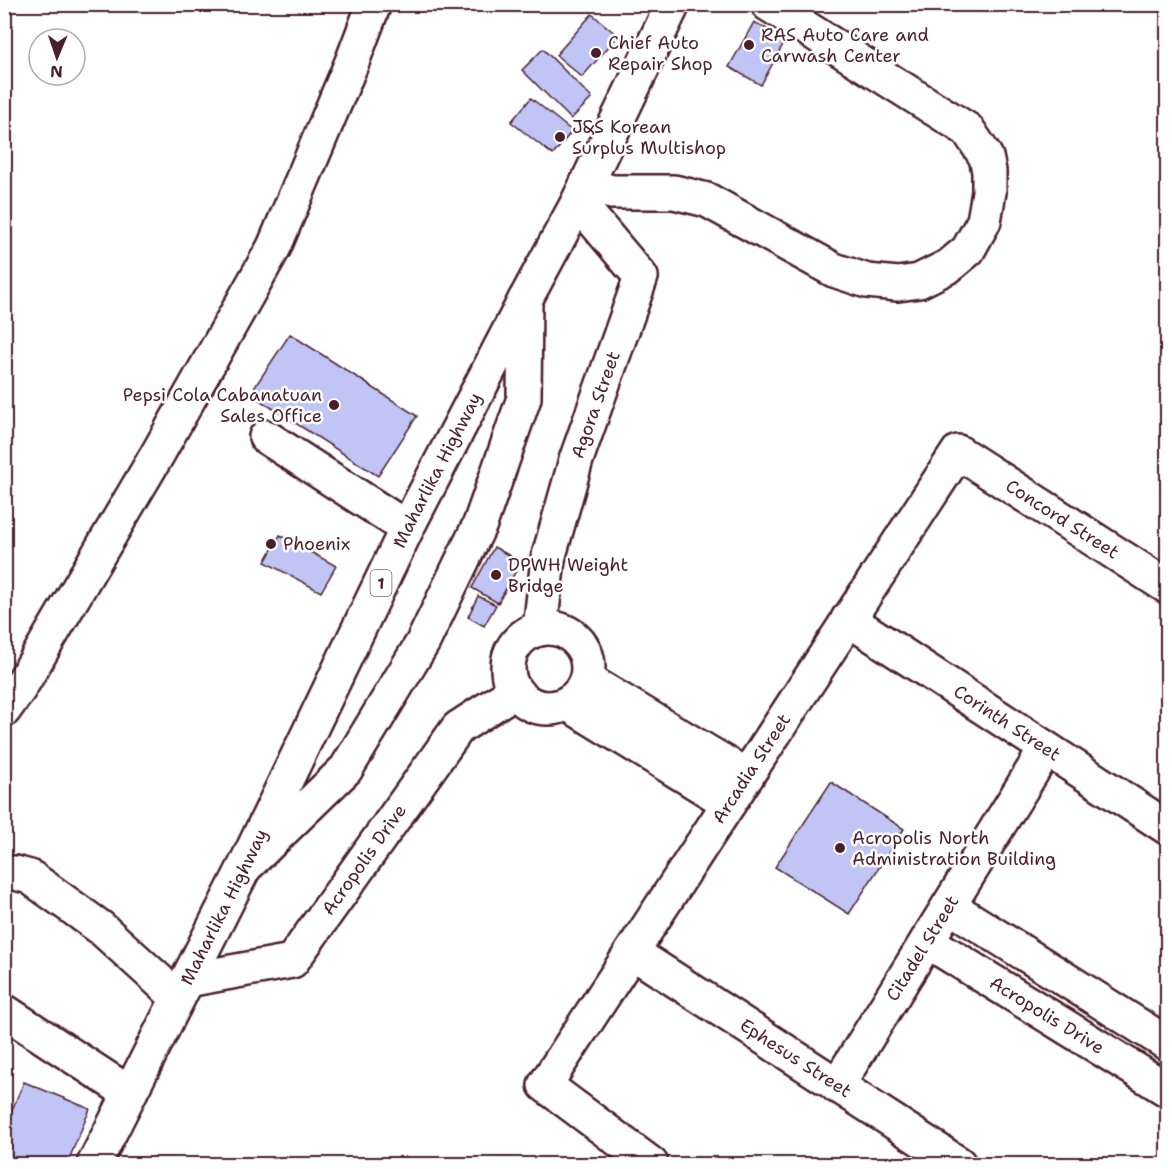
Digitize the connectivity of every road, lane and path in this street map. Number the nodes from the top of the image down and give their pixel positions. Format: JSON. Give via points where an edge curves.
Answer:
{"nodes":[{"id":1,"x":374,"y":4,"type":"edge"},
{"id":2,"x":673,"y":4,"type":"edge"},
{"id":3,"x":768,"y":4,"type":"edge"},
{"id":4,"x":582,"y":194,"type":"junction"},
{"id":5,"x":525,"y":300,"type":"junction"},
{"id":6,"x":266,"y":437,"type":"dead end"},
{"id":7,"x":958,"y":452,"type":"joint"},
{"id":8,"x":408,"y":526,"type":"junction"},
{"id":9,"x":1167,"y":587,"type":"edge"},
{"id":10,"x":849,"y":619,"type":"junction"},
{"id":11,"x":540,"y":629,"type":"junction"},
{"id":12,"x":515,"y":691,"type":"junction"},
{"id":13,"x":578,"y":692,"type":"junction"},
{"id":14,"x":4,"y":710,"type":"edge"},
{"id":15,"x":1046,"y":749,"type":"junction"},
{"id":16,"x":747,"y":776,"type":"junction"},
{"id":17,"x":729,"y":803,"type":"junction"},
{"id":18,"x":1167,"y":828,"type":"edge"},
{"id":19,"x":245,"y":866,"type":"junction"},
{"id":20,"x":4,"y":873,"type":"edge"},
{"id":21,"x":949,"y":906,"type":"junction"},
{"id":22,"x":927,"y":941,"type":"junction"},
{"id":23,"x":632,"y":952,"type":"junction"},
{"id":24,"x":183,"y":989,"type":"junction"},
{"id":25,"x":4,"y":1011,"type":"edge"},
{"id":26,"x":1167,"y":1044,"type":"edge"},
{"id":27,"x":837,"y":1086,"type":"junction"},
{"id":28,"x":1167,"y":1090,"type":"edge"},
{"id":29,"x":129,"y":1093,"type":"junction"},
{"id":30,"x":94,"y":1164,"type":"edge"},
{"id":31,"x":651,"y":1164,"type":"edge"},
{"id":32,"x":959,"y":1164,"type":"edge"}],
"edges":[{"from":1,"to":14,"type":"street","via":[[273,247],[157,455]]},
{"from":2,"to":4,"type":"street","name":"Maharlika Highway","number":"1"},
{"from":3,"to":4,"type":"street","via":[[968,130],[986,158],[989,171],[984,221],[968,250],[949,266],[919,282],[867,280],[834,270],[707,200],[674,192]]},
{"from":4,"to":5,"type":"street","name":"Maharlika Highway","number":"1"},
{"from":4,"to":11,"type":"street","name":"Agora Street","via":[[641,277],[576,460],[548,559]]},
{"from":5,"to":8,"type":"street","name":"Maharlika Highway","number":"1"},
{"from":5,"to":19,"type":"street","via":[[524,398],[480,524],[423,642],[346,769]]},
{"from":6,"to":8,"type":"street"},
{"from":7,"to":9,"type":"street","name":"Concord Street"},
{"from":7,"to":10,"type":"street","name":"Arcadia Street"},
{"from":8,"to":19,"type":"street","name":"Maharlika Highway","number":"1"},
{"from":10,"to":15,"type":"street","name":"Corinth Street"},
{"from":10,"to":16,"type":"street","name":"Arcadia Street"},
{"from":11,"to":12,"type":"street","via":[[528,633],[511,653],[509,679]]},
{"from":11,"to":13,"type":"street","via":[[567,633],[586,653],[588,666]]},
{"from":12,"to":13,"type":"street","via":[[533,706],[545,708],[556,708]]},
{"from":12,"to":24,"type":"street","name":"Acropolis Drive","via":[[458,728],[292,961]]},
{"from":13,"to":16,"type":"street"},
{"from":13,"to":17,"type":"street"},
{"from":15,"to":18,"type":"street","name":"Corinth Street"},
{"from":15,"to":21,"type":"street","name":"Citadel Street"},
{"from":16,"to":17,"type":"street","name":"Arcadia Street"},
{"from":17,"to":23,"type":"street","name":"Arcadia Street"},
{"from":19,"to":24,"type":"street","name":"Maharlika Highway","number":"1"},
{"from":20,"to":24,"type":"street","via":[[30,877]]},
{"from":21,"to":22,"type":"street","name":"Citadel Street"},
{"from":21,"to":26,"type":"street"},
{"from":22,"to":27,"type":"street","name":"Citadel Street"},
{"from":22,"to":28,"type":"street","name":"Acropolis Drive"},
{"from":23,"to":27,"type":"street","name":"Ephesus Street"},
{"from":23,"to":31,"type":"street","name":"Arcadia Street","via":[[545,1085]]},
{"from":24,"to":29,"type":"street","name":"Maharlika Highway","number":"1"},
{"from":25,"to":29,"type":"street"},
{"from":27,"to":32,"type":"street","name":"Ephesus Street"},
{"from":29,"to":30,"type":"street","name":"Maharlika Highway","number":"1"}]}
